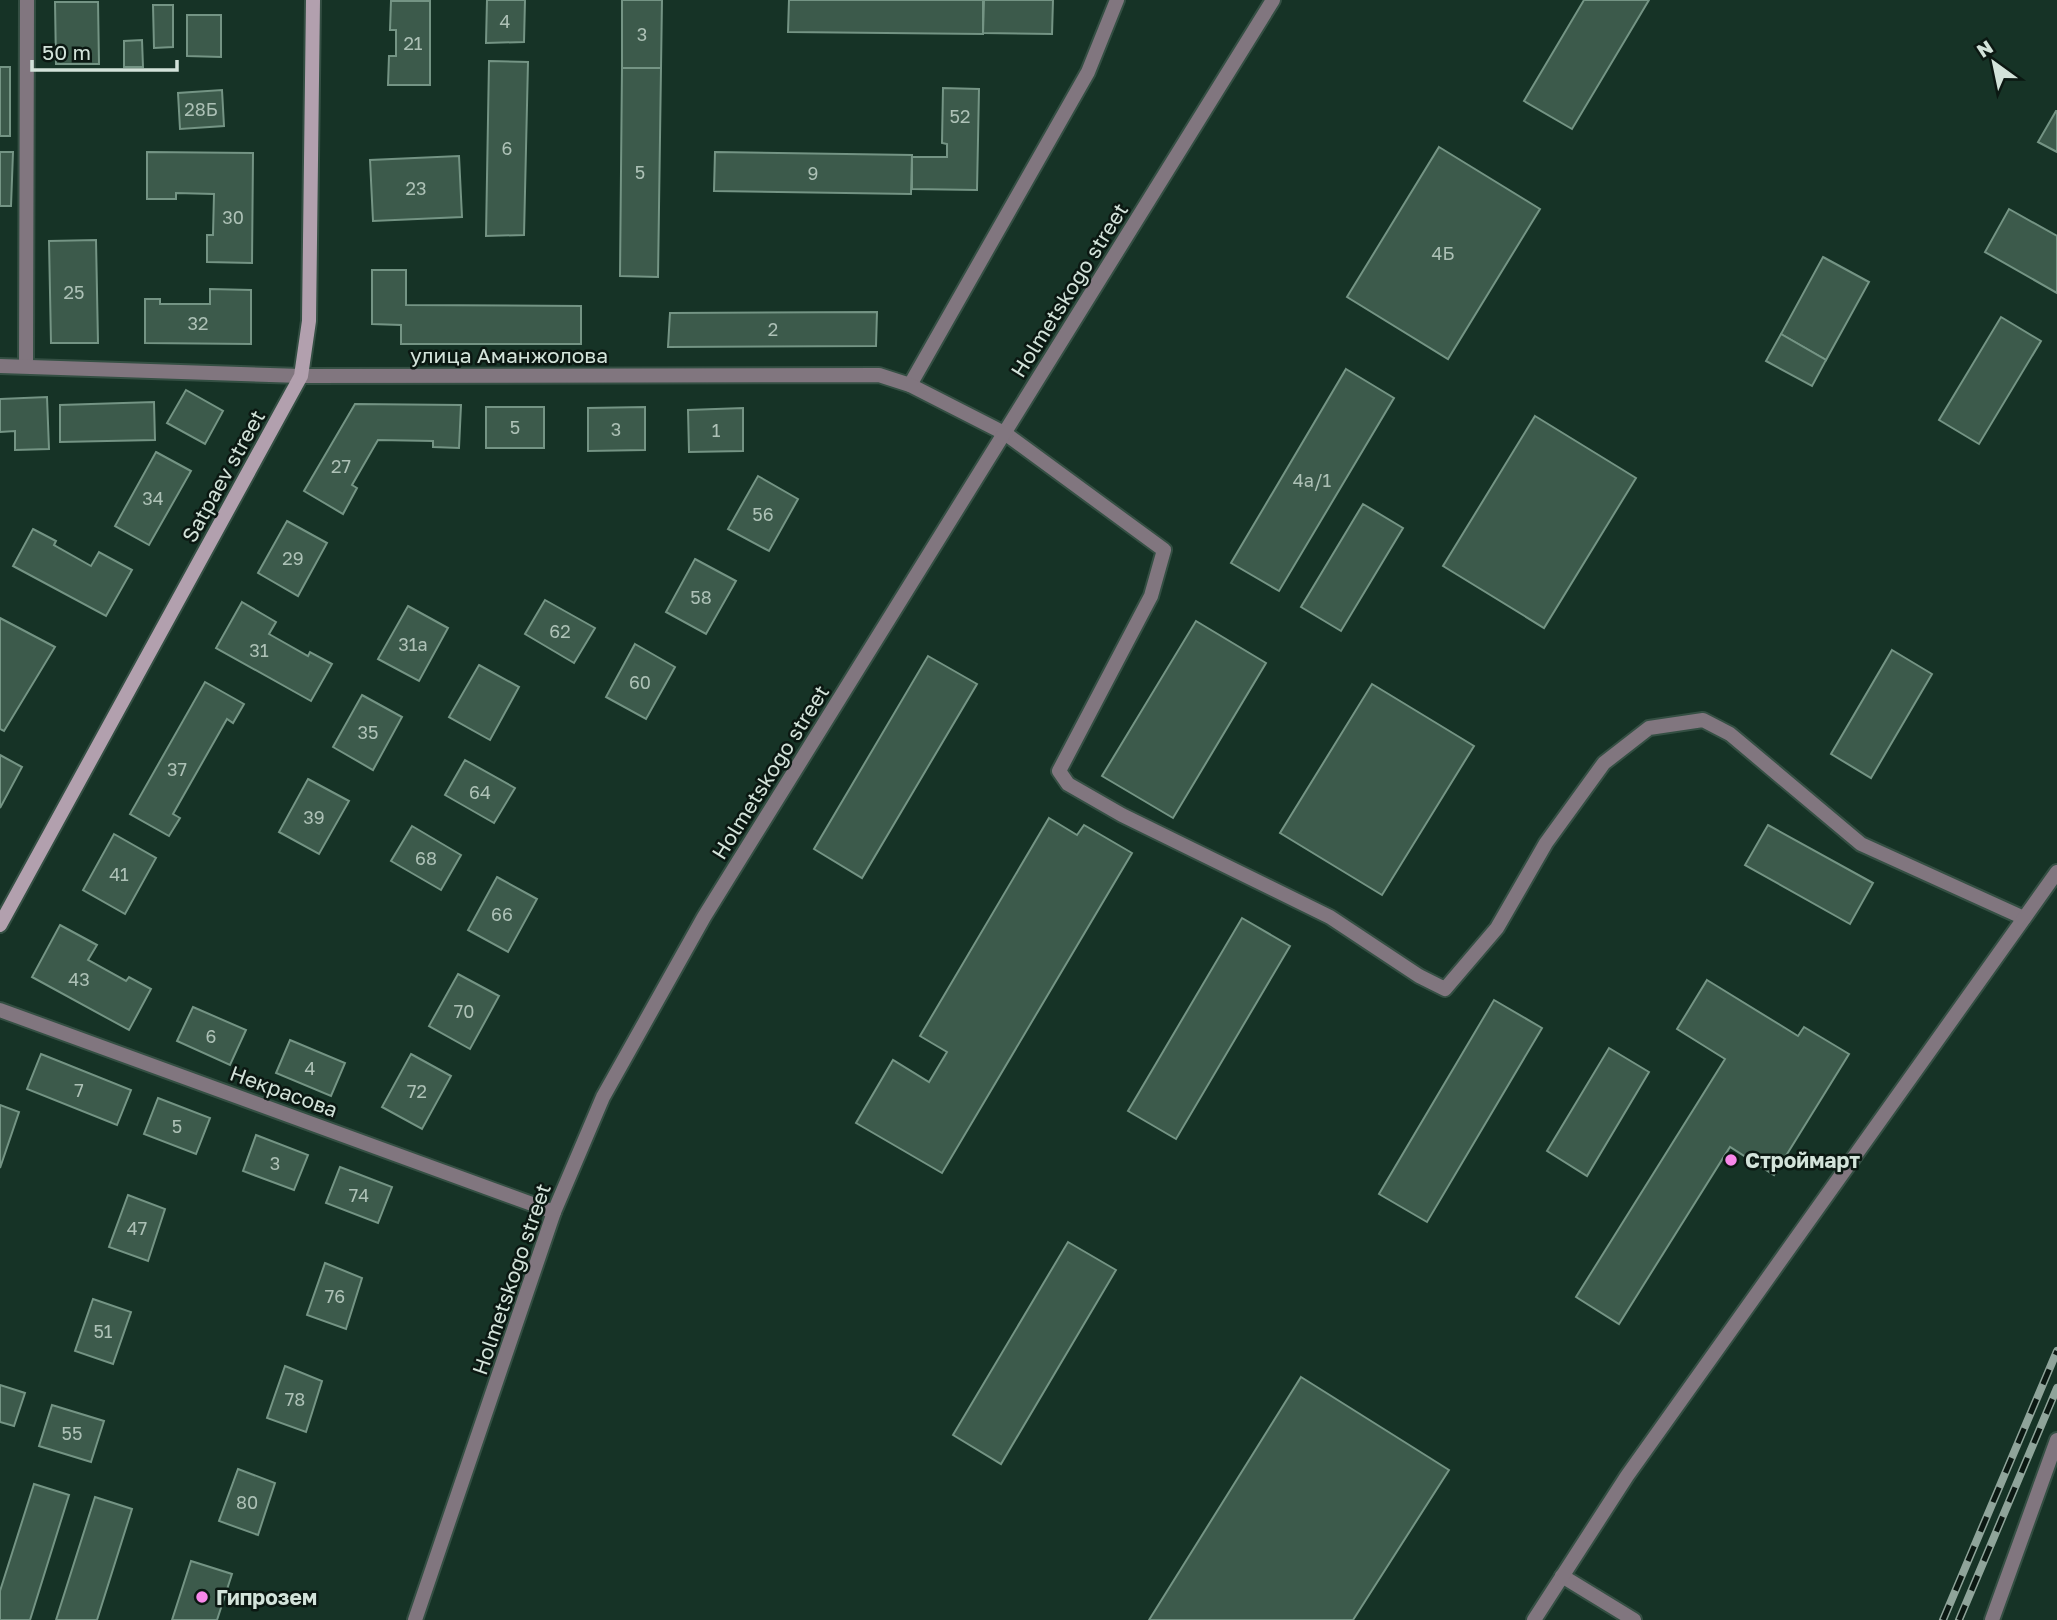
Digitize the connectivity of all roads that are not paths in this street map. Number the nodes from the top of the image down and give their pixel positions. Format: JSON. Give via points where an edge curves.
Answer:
{"nodes":[{"id":1,"x":27,"y":0,"type":"edge"},
{"id":2,"x":313,"y":0,"type":"edge"},
{"id":3,"x":1117,"y":0,"type":"edge"},
{"id":4,"x":1273,"y":0,"type":"edge"},
{"id":5,"x":0,"y":366,"type":"edge"},
{"id":6,"x":26,"y":366,"type":"junction"},
{"id":7,"x":301,"y":376,"type":"junction"},
{"id":8,"x":910,"y":385,"type":"junction"},
{"id":9,"x":1006,"y":434,"type":"junction"},
{"id":10,"x":2057,"y":872,"type":"edge"},
{"id":11,"x":2024,"y":918,"type":"junction"},
{"id":12,"x":0,"y":925,"type":"edge"},
{"id":13,"x":0,"y":1010,"type":"edge"},
{"id":14,"x":554,"y":1212,"type":"junction"},
{"id":15,"x":2057,"y":1440,"type":"edge"},
{"id":16,"x":1562,"y":1576,"type":"junction"},
{"id":17,"x":415,"y":1620,"type":"edge"},
{"id":18,"x":1534,"y":1620,"type":"edge"},
{"id":19,"x":1634,"y":1620,"type":"edge"},
{"id":20,"x":1992,"y":1620,"type":"edge"}],
"edges":[{"from":1,"to":6,"type":"street"},
{"from":2,"to":7,"type":"main road","name":"Satpaev street","via":[[309,321]]},
{"from":3,"to":8,"type":"street","via":[[1088,72]]},
{"from":4,"to":9,"type":"street","name":"Holmetskogo street"},
{"from":5,"to":6,"type":"street","name":"улица Аманжолова"},
{"from":6,"to":7,"type":"street","name":"улица Аманжолова"},
{"from":7,"to":8,"type":"street","name":"улица Аманжолова","via":[[880,375]]},
{"from":7,"to":12,"type":"main road","name":"Satpaev street"},
{"from":8,"to":9,"type":"street","name":"улица Аманжолова"},
{"from":9,"to":11,"type":"street","name":"улица Аманжолова","via":[[1164,550],[1151,596],[1059,771],[1068,784],[1122,816],[1330,917],[1445,989],[1497,928],[1546,843],[1604,763],[1649,728],[1703,720],[1749,749],[1861,844]]},
{"from":9,"to":14,"type":"street","name":"Holmetskogo street","via":[[704,917],[603,1097]]},
{"from":10,"to":11,"type":"street"},
{"from":11,"to":16,"type":"street","via":[[1627,1476]]},
{"from":13,"to":14,"type":"street","name":"Некрасова"},
{"from":14,"to":17,"type":"street","name":"Holmetskogo street"},
{"from":15,"to":20,"type":"street"},
{"from":16,"to":18,"type":"street"},
{"from":16,"to":19,"type":"street"}]}
